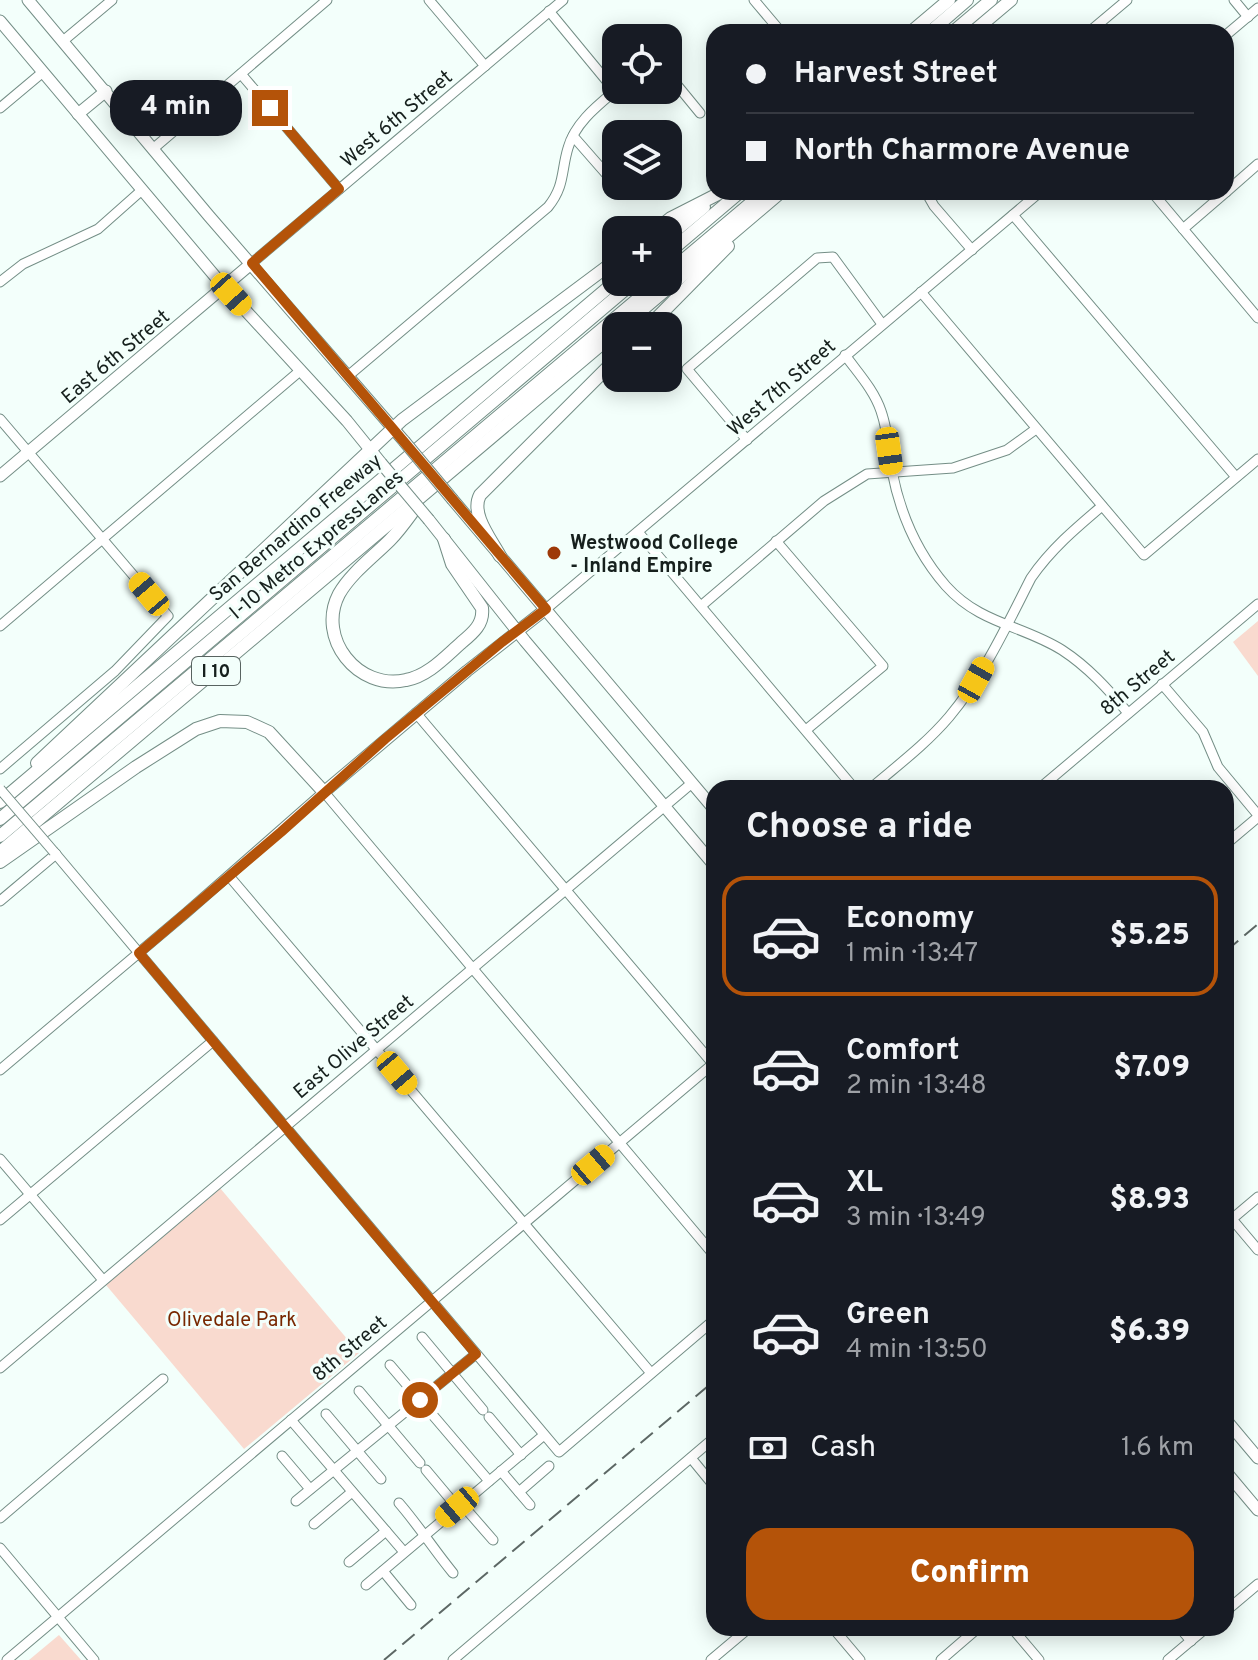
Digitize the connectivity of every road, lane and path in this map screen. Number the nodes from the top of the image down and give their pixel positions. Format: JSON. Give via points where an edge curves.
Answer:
{"nodes":[{"id":1,"x":28,"y":0,"type":"edge"},
{"id":2,"x":112,"y":0,"type":"edge"},
{"id":3,"x":327,"y":0,"type":"edge"},
{"id":4,"x":429,"y":0,"type":"edge"},
{"id":5,"x":563,"y":0,"type":"edge"},
{"id":6,"x":754,"y":0,"type":"edge"},
{"id":7,"x":949,"y":0,"type":"edge"},
{"id":8,"x":967,"y":0,"type":"edge"},
{"id":9,"x":991,"y":0,"type":"edge"},
{"id":10,"x":1011,"y":0,"type":"edge"},
{"id":11,"x":1127,"y":0,"type":"edge"},
{"id":12,"x":1234,"y":0,"type":"edge"},
{"id":13,"x":1258,"y":8,"type":"edge"},
{"id":14,"x":549,"y":11,"type":"junction"},
{"id":15,"x":1248,"y":17,"type":"junction"},
{"id":16,"x":0,"y":21,"type":"edge"},
{"id":17,"x":774,"y":24,"type":"edge"},
{"id":18,"x":920,"y":24,"type":"edge"},
{"id":19,"x":939,"y":24,"type":"edge"},
{"id":20,"x":962,"y":24,"type":"edge"},
{"id":21,"x":982,"y":24,"type":"edge"},
{"id":22,"x":1098,"y":24,"type":"edge"},
{"id":23,"x":1234,"y":28,"type":"edge"},
{"id":24,"x":63,"y":41,"type":"junction"},
{"id":25,"x":485,"y":66,"type":"junction"},
{"id":26,"x":43,"y":72,"type":"junction"},
{"id":27,"x":602,"y":73,"type":"edge"},
{"id":28,"x":241,"y":74,"type":"junction"},
{"id":29,"x":106,"y":91,"type":"junction"},
{"id":30,"x":682,"y":91,"type":"edge"},
{"id":31,"x":602,"y":103,"type":"edge"},
{"id":32,"x":0,"y":108,"type":"edge"},
{"id":33,"x":700,"y":113,"type":"dead end"},
{"id":34,"x":78,"y":114,"type":"junction"},
{"id":35,"x":573,"y":136,"type":"junction"},
{"id":36,"x":154,"y":148,"type":"junction"},
{"id":37,"x":1258,"y":164,"type":"edge"},
{"id":38,"x":602,"y":169,"type":"edge"},
{"id":39,"x":1234,"y":185,"type":"edge"},
{"id":40,"x":339,"y":189,"type":"junction"},
{"id":41,"x":142,"y":190,"type":"junction"},
{"id":42,"x":706,"y":200,"type":"edge"},
{"id":43,"x":712,"y":200,"type":"edge"},
{"id":44,"x":731,"y":200,"type":"edge"},
{"id":45,"x":762,"y":200,"type":"edge"},
{"id":46,"x":763,"y":200,"type":"edge"},
{"id":47,"x":763,"y":200,"type":"edge"},
{"id":48,"x":931,"y":200,"type":"edge"},
{"id":49,"x":1031,"y":200,"type":"edge"},
{"id":50,"x":1159,"y":200,"type":"edge"},
{"id":51,"x":1217,"y":200,"type":"edge"},
{"id":52,"x":1013,"y":215,"type":"junction"},
{"id":53,"x":675,"y":216,"type":"edge"},
{"id":54,"x":682,"y":225,"type":"edge"},
{"id":55,"x":1183,"y":229,"type":"junction"},
{"id":56,"x":682,"y":241,"type":"edge"},
{"id":57,"x":972,"y":250,"type":"junction"},
{"id":58,"x":682,"y":262,"type":"edge"},
{"id":59,"x":252,"y":263,"type":"junction"},
{"id":60,"x":602,"y":271,"type":"edge"},
{"id":61,"x":0,"y":282,"type":"edge"},
{"id":62,"x":224,"y":287,"type":"junction"},
{"id":63,"x":921,"y":292,"type":"junction"},
{"id":64,"x":602,"y":293,"type":"edge"},
{"id":65,"x":617,"y":296,"type":"edge"},
{"id":66,"x":641,"y":296,"type":"edge"},
{"id":67,"x":639,"y":312,"type":"edge"},
{"id":68,"x":662,"y":312,"type":"edge"},
{"id":69,"x":1256,"y":312,"type":"edge"},
{"id":70,"x":882,"y":324,"type":"junction"},
{"id":71,"x":602,"y":344,"type":"edge"},
{"id":72,"x":845,"y":355,"type":"junction"},
{"id":73,"x":301,"y":370,"type":"junction"},
{"id":74,"x":602,"y":373,"type":"edge"},
{"id":75,"x":348,"y":376,"type":"junction"},
{"id":76,"x":0,"y":419,"type":"edge"},
{"id":77,"x":393,"y":428,"type":"junction"},
{"id":78,"x":1036,"y":429,"type":"junction"},
{"id":79,"x":747,"y":440,"type":"junction"},
{"id":80,"x":370,"y":448,"type":"junction"},
{"id":81,"x":28,"y":452,"type":"junction"},
{"id":82,"x":1258,"y":459,"type":"edge"},
{"id":83,"x":892,"y":471,"type":"junction"},
{"id":84,"x":0,"y":476,"type":"edge"},
{"id":85,"x":1236,"y":477,"type":"junction"},
{"id":86,"x":431,"y":488,"type":"junction"},
{"id":87,"x":1102,"y":506,"type":"junction"},
{"id":88,"x":638,"y":532,"type":"junction"},
{"id":89,"x":102,"y":538,"type":"junction"},
{"id":90,"x":444,"y":539,"type":"junction"},
{"id":91,"x":776,"y":541,"type":"junction"},
{"id":92,"x":500,"y":556,"type":"junction"},
{"id":93,"x":1258,"y":604,"type":"edge"},
{"id":94,"x":701,"y":606,"type":"junction"},
{"id":95,"x":546,"y":609,"type":"junction"},
{"id":96,"x":0,"y":626,"type":"edge"},
{"id":97,"x":1006,"y":627,"type":"junction"},
{"id":98,"x":517,"y":631,"type":"junction"},
{"id":99,"x":1162,"y":684,"type":"junction"},
{"id":100,"x":416,"y":713,"type":"junction"},
{"id":101,"x":1128,"y":713,"type":"junction"},
{"id":102,"x":806,"y":730,"type":"junction"},
{"id":103,"x":0,"y":769,"type":"edge"},
{"id":104,"x":847,"y":780,"type":"edge"},
{"id":105,"x":880,"y":780,"type":"edge"},
{"id":106,"x":1049,"y":780,"type":"edge"},
{"id":107,"x":1229,"y":780,"type":"edge"},
{"id":108,"x":692,"y":783,"type":"junction"},
{"id":109,"x":1234,"y":787,"type":"edge"},
{"id":110,"x":16,"y":788,"type":"junction"},
{"id":111,"x":0,"y":789,"type":"edge"},
{"id":112,"x":324,"y":792,"type":"junction"},
{"id":113,"x":706,"y":800,"type":"edge"},
{"id":114,"x":0,"y":802,"type":"edge"},
{"id":115,"x":665,"y":806,"type":"junction"},
{"id":116,"x":1258,"y":816,"type":"edge"},
{"id":117,"x":0,"y":819,"type":"edge"},
{"id":118,"x":0,"y":836,"type":"edge"},
{"id":119,"x":1234,"y":837,"type":"edge"},
{"id":120,"x":0,"y":852,"type":"edge"},
{"id":121,"x":55,"y":853,"type":"junction"},
{"id":122,"x":706,"y":855,"type":"edge"},
{"id":123,"x":0,"y":862,"type":"edge"},
{"id":124,"x":229,"y":876,"type":"junction"},
{"id":125,"x":566,"y":890,"type":"junction"},
{"id":126,"x":0,"y":901,"type":"edge"},
{"id":127,"x":139,"y":953,"type":"junction"},
{"id":128,"x":473,"y":969,"type":"junction"},
{"id":129,"x":213,"y":1041,"type":"junction"},
{"id":130,"x":377,"y":1050,"type":"junction"},
{"id":131,"x":706,"y":1055,"type":"edge"},
{"id":132,"x":0,"y":1070,"type":"edge"},
{"id":133,"x":706,"y":1071,"type":"edge"},
{"id":134,"x":285,"y":1127,"type":"junction"},
{"id":135,"x":620,"y":1142,"type":"junction"},
{"id":136,"x":0,"y":1159,"type":"edge"},
{"id":137,"x":30,"y":1194,"type":"junction"},
{"id":138,"x":1258,"y":1197,"type":"edge"},
{"id":139,"x":1234,"y":1214,"type":"edge"},
{"id":140,"x":0,"y":1220,"type":"edge"},
{"id":141,"x":525,"y":1224,"type":"junction"},
{"id":142,"x":1234,"y":1224,"type":"edge"},
{"id":143,"x":706,"y":1245,"type":"edge"},
{"id":144,"x":1258,"y":1250,"type":"edge"},
{"id":145,"x":103,"y":1280,"type":"junction"},
{"id":146,"x":432,"y":1302,"type":"junction"},
{"id":147,"x":706,"y":1327,"type":"edge"},
{"id":148,"x":422,"y":1337,"type":"dead end"},
{"id":149,"x":476,"y":1354,"type":"junction"},
{"id":150,"x":390,"y":1365,"type":"dead end"},
{"id":151,"x":0,"y":1368,"type":"edge"},
{"id":152,"x":452,"y":1373,"type":"junction"},
{"id":153,"x":651,"y":1373,"type":"junction"},
{"id":154,"x":163,"y":1379,"type":"dead end"},
{"id":155,"x":359,"y":1391,"type":"dead end"},
{"id":156,"x":420,"y":1400,"type":"junction"},
{"id":157,"x":326,"y":1414,"type":"dead end"},
{"id":158,"x":291,"y":1420,"type":"junction"},
{"id":159,"x":389,"y":1427,"type":"junction"},
{"id":160,"x":1234,"y":1430,"type":"edge"},
{"id":161,"x":544,"y":1435,"type":"junction"},
{"id":162,"x":706,"y":1445,"type":"edge"},
{"id":163,"x":356,"y":1450,"type":"junction"},
{"id":164,"x":521,"y":1455,"type":"junction"},
{"id":165,"x":282,"y":1456,"type":"dead end"},
{"id":166,"x":691,"y":1458,"type":"junction"},
{"id":167,"x":1258,"y":1458,"type":"edge"},
{"id":168,"x":549,"y":1466,"type":"dead end"},
{"id":169,"x":332,"y":1469,"type":"junction"},
{"id":170,"x":501,"y":1471,"type":"junction"},
{"id":171,"x":706,"y":1476,"type":"edge"},
{"id":172,"x":381,"y":1479,"type":"dead end"},
{"id":173,"x":489,"y":1481,"type":"junction"},
{"id":174,"x":1234,"y":1482,"type":"edge"},
{"id":175,"x":310,"y":1489,"type":"junction"},
{"id":176,"x":352,"y":1492,"type":"junction"},
{"id":177,"x":519,"y":1492,"type":"junction"},
{"id":178,"x":296,"y":1501,"type":"dead end"},
{"id":179,"x":399,"y":1503,"type":"dead end"},
{"id":180,"x":530,"y":1505,"type":"dead end"},
{"id":181,"x":457,"y":1507,"type":"junction"},
{"id":182,"x":1258,"y":1510,"type":"edge"},
{"id":183,"x":0,"y":1518,"type":"edge"},
{"id":184,"x":314,"y":1524,"type":"dead end"},
{"id":185,"x":386,"y":1531,"type":"junction"},
{"id":186,"x":425,"y":1534,"type":"junction"},
{"id":187,"x":493,"y":1540,"type":"dead end"},
{"id":188,"x":0,"y":1548,"type":"edge"},
{"id":189,"x":404,"y":1552,"type":"junction"},
{"id":190,"x":349,"y":1562,"type":"dead end"},
{"id":191,"x":383,"y":1571,"type":"junction"},
{"id":192,"x":453,"y":1573,"type":"dead end"},
{"id":193,"x":1258,"y":1584,"type":"edge"},
{"id":194,"x":366,"y":1585,"type":"dead end"},
{"id":195,"x":1234,"y":1604,"type":"edge"},
{"id":196,"x":411,"y":1605,"type":"dead end"},
{"id":197,"x":58,"y":1617,"type":"junction"},
{"id":198,"x":740,"y":1636,"type":"edge"},
{"id":199,"x":840,"y":1636,"type":"edge"},
{"id":200,"x":969,"y":1636,"type":"edge"},
{"id":201,"x":1019,"y":1636,"type":"edge"},
{"id":202,"x":1187,"y":1636,"type":"edge"},
{"id":203,"x":1197,"y":1636,"type":"edge"},
{"id":204,"x":1191,"y":1641,"type":"junction"},
{"id":205,"x":7,"y":1660,"type":"edge"},
{"id":206,"x":94,"y":1660,"type":"edge"},
{"id":207,"x":453,"y":1660,"type":"edge"},
{"id":208,"x":711,"y":1660,"type":"edge"},
{"id":209,"x":860,"y":1660,"type":"edge"},
{"id":210,"x":941,"y":1660,"type":"edge"},
{"id":211,"x":1039,"y":1660,"type":"edge"},
{"id":212,"x":1168,"y":1660,"type":"edge"}],
"edges":[{"from":1,"to":24,"type":"main road"},
{"from":2,"to":24,"type":"street"},
{"from":3,"to":28,"type":"street"},
{"from":4,"to":25,"type":"street"},
{"from":5,"to":14,"type":"street","name":"West 6th Street"},
{"from":6,"to":17,"type":"street"},
{"from":7,"to":18,"type":"highway"},
{"from":8,"to":19,"type":"highway"},
{"from":9,"to":20,"type":"highway"},
{"from":10,"to":21,"type":"highway"},
{"from":11,"to":22,"type":"street"},
{"from":12,"to":15,"type":"street"},
{"from":13,"to":15,"type":"street"},
{"from":14,"to":25,"type":"street","name":"West 6th Street"},
{"from":14,"to":27,"type":"street"},
{"from":15,"to":23,"type":"street"},
{"from":16,"to":26,"type":"main road"},
{"from":24,"to":29,"type":"main road"},
{"from":25,"to":40,"type":"street","name":"West 6th Street"},
{"from":26,"to":32,"type":"street"},
{"from":26,"to":34,"type":"main road"},
{"from":28,"to":36,"type":"street"},
{"from":28,"to":40,"type":"street"},
{"from":29,"to":34,"type":"main road"},
{"from":29,"to":36,"type":"main road"},
{"from":30,"to":33,"type":"street"},
{"from":31,"to":35,"type":"street"},
{"from":34,"to":41,"type":"main road"},
{"from":35,"to":38,"type":"street"},
{"from":35,"to":75,"type":"street","via":[[562,185],[548,207]]},
{"from":36,"to":59,"type":"main road"},
{"from":37,"to":39,"type":"street"},
{"from":40,"to":59,"type":"street","name":"West 6th Street"},
{"from":41,"to":61,"type":"street","via":[[98,229],[23,264]]},
{"from":41,"to":62,"type":"main road"},
{"from":42,"to":53,"type":"highway"},
{"from":43,"to":54,"type":"highway"},
{"from":44,"to":56,"type":"highway"},
{"from":45,"to":58,"type":"highway"},
{"from":46,"to":67,"type":"highway"},
{"from":47,"to":68,"type":"highway"},
{"from":48,"to":57,"type":"street"},
{"from":49,"to":52,"type":"street","name":"West 7th Street"},
{"from":50,"to":55,"type":"street"},
{"from":51,"to":55,"type":"street"},
{"from":52,"to":57,"type":"street","name":"West 7th Street"},
{"from":52,"to":85,"type":"street"},
{"from":55,"to":69,"type":"street"},
{"from":57,"to":63,"type":"street","name":"West 7th Street"},
{"from":59,"to":62,"type":"main road","name":"East 6th Street"},
{"from":59,"to":75,"type":"main road"},
{"from":60,"to":77,"type":"highway"},
{"from":62,"to":73,"type":"main road"},
{"from":62,"to":81,"type":"main road","name":"East 6th Street"},
{"from":63,"to":70,"type":"street","name":"West 7th Street"},
{"from":63,"to":78,"type":"street"},
{"from":64,"to":110,"type":"highway","name":"San Bernardino Freeway","number":"I 10"},
{"from":65,"to":117,"type":"highway","name":"I-10 Metro ExpressLanes"},
{"from":66,"to":118,"type":"highway","name":"I-10 Metro ExpressLanes"},
{"from":70,"to":72,"type":"street","name":"West 7th Street"},
{"from":70,"to":79,"type":"street","via":[[833,257],[823,256],[687,369]]},
{"from":71,"to":86,"type":"highway","number":"I 10"},
{"from":72,"to":79,"type":"street","name":"West 7th Street"},
{"from":72,"to":83,"type":"street","via":[[881,410]]},
{"from":73,"to":80,"type":"main road"},
{"from":73,"to":89,"type":"street"},
{"from":74,"to":92,"type":"highway","via":[[480,495],[476,503],[481,522]]},
{"from":75,"to":77,"type":"main road"},
{"from":76,"to":81,"type":"street"},
{"from":77,"to":80,"type":"highway"},
{"from":77,"to":92,"type":"main road","bridge":true},
{"from":78,"to":83,"type":"street","via":[[1007,450],[981,460],[953,468]]},
{"from":78,"to":87,"type":"street"},
{"from":79,"to":88,"type":"street","name":"West 7th Street"},
{"from":80,"to":90,"type":"main road","bridge":true},
{"from":80,"to":110,"type":"highway","via":[[47,751]]},
{"from":81,"to":84,"type":"main road","name":"East 6th Street"},
{"from":81,"to":89,"type":"street"},
{"from":82,"to":85,"type":"street"},
{"from":83,"to":91,"type":"street","via":[[867,474],[846,485]]},
{"from":83,"to":97,"type":"street","via":[[907,524],[930,566],[972,609]]},
{"from":85,"to":87,"type":"street","via":[[1144,555]]},
{"from":86,"to":90,"type":"highway","via":[[393,538],[344,587],[334,606],[336,642],[363,673],[390,682],[416,678],[478,626],[482,608],[452,564]]},
{"from":86,"to":120,"type":"highway","number":"I 10"},
{"from":87,"to":97,"type":"street","via":[[1042,562]]},
{"from":88,"to":94,"type":"street"},
{"from":88,"to":95,"type":"street","name":"West 7th Street"},
{"from":89,"to":96,"type":"street"},
{"from":89,"to":103,"type":"street","via":[[168,616],[115,671]]},
{"from":90,"to":98,"type":"main road"},
{"from":91,"to":94,"type":"street"},
{"from":91,"to":102,"type":"street","via":[[883,666]]},
{"from":92,"to":95,"type":"main road"},
{"from":93,"to":99,"type":"street","name":"8th Street"},
{"from":94,"to":102,"type":"street"},
{"from":95,"to":98,"type":"main road"},
{"from":95,"to":108,"type":"main road"},
{"from":97,"to":101,"type":"street","via":[[1061,650],[1100,680]]},
{"from":97,"to":105,"type":"street","via":[[949,717]]},
{"from":98,"to":100,"type":"main road"},
{"from":98,"to":115,"type":"main road"},
{"from":99,"to":101,"type":"street","name":"8th Street"},
{"from":99,"to":107,"type":"street","via":[[1203,732]]},
{"from":100,"to":112,"type":"main road"},
{"from":100,"to":125,"type":"street"},
{"from":101,"to":106,"type":"street","name":"8th Street"},
{"from":102,"to":104,"type":"street"},
{"from":108,"to":113,"type":"main road"},
{"from":108,"to":115,"type":"street","name":"East Olive Street"},
{"from":109,"to":116,"type":"street"},
{"from":110,"to":114,"type":"highway","name":"San Bernardino Freeway","number":"I 10"},
{"from":111,"to":121,"type":"street","bridge":true},
{"from":112,"to":123,"type":"highway","via":[[269,732],[240,721],[212,723],[136,767]]},
{"from":112,"to":124,"type":"street"},
{"from":112,"to":128,"type":"street"},
{"from":115,"to":122,"type":"main road"},
{"from":115,"to":125,"type":"street","name":"East Olive Street"},
{"from":116,"to":119,"type":"street"},
{"from":121,"to":126,"type":"street"},
{"from":121,"to":127,"type":"street"},
{"from":124,"to":127,"type":"street"},
{"from":124,"to":130,"type":"street"},
{"from":125,"to":128,"type":"street","name":"East Olive Street"},
{"from":125,"to":131,"type":"street"},
{"from":127,"to":129,"type":"street"},
{"from":127,"to":132,"type":"street"},
{"from":128,"to":130,"type":"street","name":"East Olive Street"},
{"from":128,"to":135,"type":"street"},
{"from":129,"to":134,"type":"street"},
{"from":129,"to":137,"type":"street"},
{"from":130,"to":134,"type":"street","name":"East Olive Street"},
{"from":130,"to":141,"type":"street"},
{"from":133,"to":135,"type":"street","name":"8th Street"},
{"from":134,"to":145,"type":"street","name":"East Olive Street"},
{"from":134,"to":146,"type":"street"},
{"from":135,"to":141,"type":"street","name":"8th Street"},
{"from":135,"to":143,"type":"street"},
{"from":136,"to":137,"type":"street"},
{"from":137,"to":140,"type":"street"},
{"from":137,"to":145,"type":"street"},
{"from":138,"to":139,"type":"street"},
{"from":141,"to":146,"type":"street","name":"8th Street"},
{"from":141,"to":153,"type":"street"},
{"from":142,"to":144,"type":"street"},
{"from":145,"to":151,"type":"street","name":"East Olive Street"},
{"from":146,"to":149,"type":"street"},
{"from":146,"to":158,"type":"street","name":"8th Street"},
{"from":147,"to":153,"type":"street"},
{"from":148,"to":152,"type":"street"},
{"from":149,"to":152,"type":"street"},
{"from":149,"to":161,"type":"street"},
{"from":150,"to":156,"type":"street"},
{"from":152,"to":156,"type":"street"},
{"from":152,"to":164,"type":"street"},
{"from":153,"to":161,"type":"street","via":[[559,1452]]},
{"from":154,"to":183,"type":"street"},
{"from":155,"to":159,"type":"street"},
{"from":156,"to":159,"type":"street"},
{"from":156,"to":173,"type":"street"},
{"from":157,"to":163,"type":"street"},
{"from":158,"to":169,"type":"street"},
{"from":158,"to":197,"type":"street","name":"8th Street"},
{"from":159,"to":163,"type":"street"},
{"from":159,"to":181,"type":"street"},
{"from":160,"to":167,"type":"main road"},
{"from":161,"to":164,"type":"street"},
{"from":162,"to":166,"type":"street"},
{"from":163,"to":169,"type":"street"},
{"from":163,"to":172,"type":"street"},
{"from":164,"to":170,"type":"street"},
{"from":165,"to":175,"type":"street"},
{"from":166,"to":171,"type":"street"},
{"from":166,"to":207,"type":"street"},
{"from":168,"to":177,"type":"street"},
{"from":169,"to":175,"type":"street"},
{"from":169,"to":176,"type":"street"},
{"from":170,"to":173,"type":"street"},
{"from":170,"to":177,"type":"street"},
{"from":173,"to":181,"type":"street"},
{"from":174,"to":182,"type":"main road"},
{"from":175,"to":178,"type":"street"},
{"from":176,"to":184,"type":"street"},
{"from":176,"to":185,"type":"street"},
{"from":177,"to":180,"type":"street"},
{"from":179,"to":186,"type":"street"},
{"from":181,"to":186,"type":"street"},
{"from":181,"to":187,"type":"street","via":[[466,1509]]},
{"from":185,"to":189,"type":"street"},
{"from":185,"to":190,"type":"street"},
{"from":186,"to":189,"type":"street"},
{"from":186,"to":192,"type":"street"},
{"from":188,"to":197,"type":"street"},
{"from":189,"to":191,"type":"street"},
{"from":191,"to":194,"type":"street"},
{"from":191,"to":196,"type":"street"},
{"from":193,"to":195,"type":"street"},
{"from":197,"to":205,"type":"street","name":"8th Street"},
{"from":197,"to":206,"type":"street"},
{"from":198,"to":208,"type":"street"},
{"from":199,"to":209,"type":"street"},
{"from":200,"to":210,"type":"street"},
{"from":201,"to":211,"type":"street"},
{"from":202,"to":204,"type":"street"},
{"from":203,"to":204,"type":"street"},
{"from":204,"to":212,"type":"street"}]}
